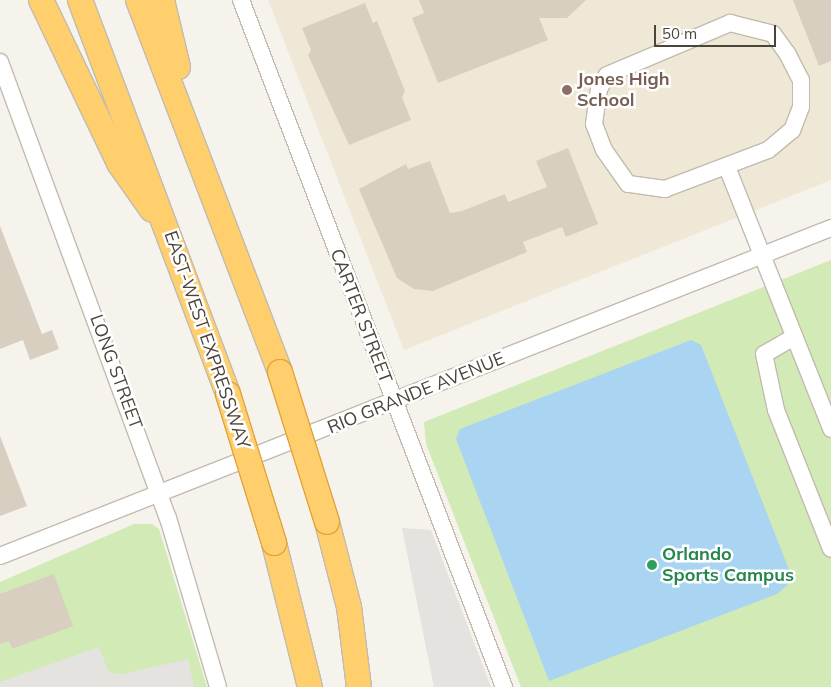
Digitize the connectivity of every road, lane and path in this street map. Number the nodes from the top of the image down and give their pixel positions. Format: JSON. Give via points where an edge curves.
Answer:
{"nodes":[{"id":1,"x":41,"y":0,"type":"edge"},
{"id":2,"x":80,"y":0,"type":"edge"},
{"id":3,"x":138,"y":0,"type":"edge"},
{"id":4,"x":162,"y":0,"type":"edge"},
{"id":5,"x":241,"y":0,"type":"edge"},
{"id":6,"x":0,"y":62,"type":"edge"},
{"id":7,"x":196,"y":147,"type":"junction"},
{"id":8,"x":727,"y":167,"type":"junction"},
{"id":9,"x":831,"y":228,"type":"edge"},
{"id":10,"x":173,"y":239,"type":"junction"},
{"id":11,"x":762,"y":255,"type":"junction"},
{"id":12,"x":794,"y":337,"type":"junction"},
{"id":13,"x":394,"y":402,"type":"junction"},
{"id":14,"x":831,"y":429,"type":"edge"},
{"id":15,"x":159,"y":494,"type":"junction"},
{"id":16,"x":831,"y":549,"type":"edge"},
{"id":17,"x":0,"y":556,"type":"edge"},
{"id":18,"x":218,"y":687,"type":"edge"},
{"id":19,"x":310,"y":687,"type":"edge"},
{"id":20,"x":359,"y":687,"type":"edge"},
{"id":21,"x":504,"y":687,"type":"edge"}],
"edges":[{"from":1,"to":10,"type":"highway","via":[[119,164]]},
{"from":2,"to":10,"type":"highway","name":"EAST-WEST EXPRESSWAY"},
{"from":3,"to":7,"type":"highway"},
{"from":4,"to":7,"type":"highway"},
{"from":5,"to":13,"type":"street","name":"CARTER STREET"},
{"from":6,"to":15,"type":"street","name":"LONG STREET"},
{"from":7,"to":20,"type":"highway","bridge":true,"via":[[280,372],[327,522],[349,607]]},
{"from":8,"to":8,"type":"street","via":[[774,145],[792,130],[801,107],[801,80],[772,34],[730,23],[607,75],[599,88],[594,124],[604,150],[628,184],[665,189]]},
{"from":8,"to":11,"type":"street"},
{"from":9,"to":11,"type":"street","name":"RIO GRANDE AVENUE"},
{"from":10,"to":19,"type":"highway","name":"EAST-WEST EXPRESSWAY","bridge":true,"via":[[228,394],[274,543]]},
{"from":11,"to":12,"type":"street"},
{"from":11,"to":13,"type":"street","name":"RIO GRANDE AVENUE"},
{"from":12,"to":14,"type":"street"},
{"from":12,"to":16,"type":"street","via":[[764,354],[776,410]]},
{"from":13,"to":15,"type":"street","name":"RIO GRANDE AVENUE"},
{"from":13,"to":21,"type":"street","name":"CARTER STREET"},
{"from":15,"to":17,"type":"street","name":"RIO GRANDE AVENUE"},
{"from":15,"to":18,"type":"street","name":"LONG STREET","via":[[189,578]]}]}
